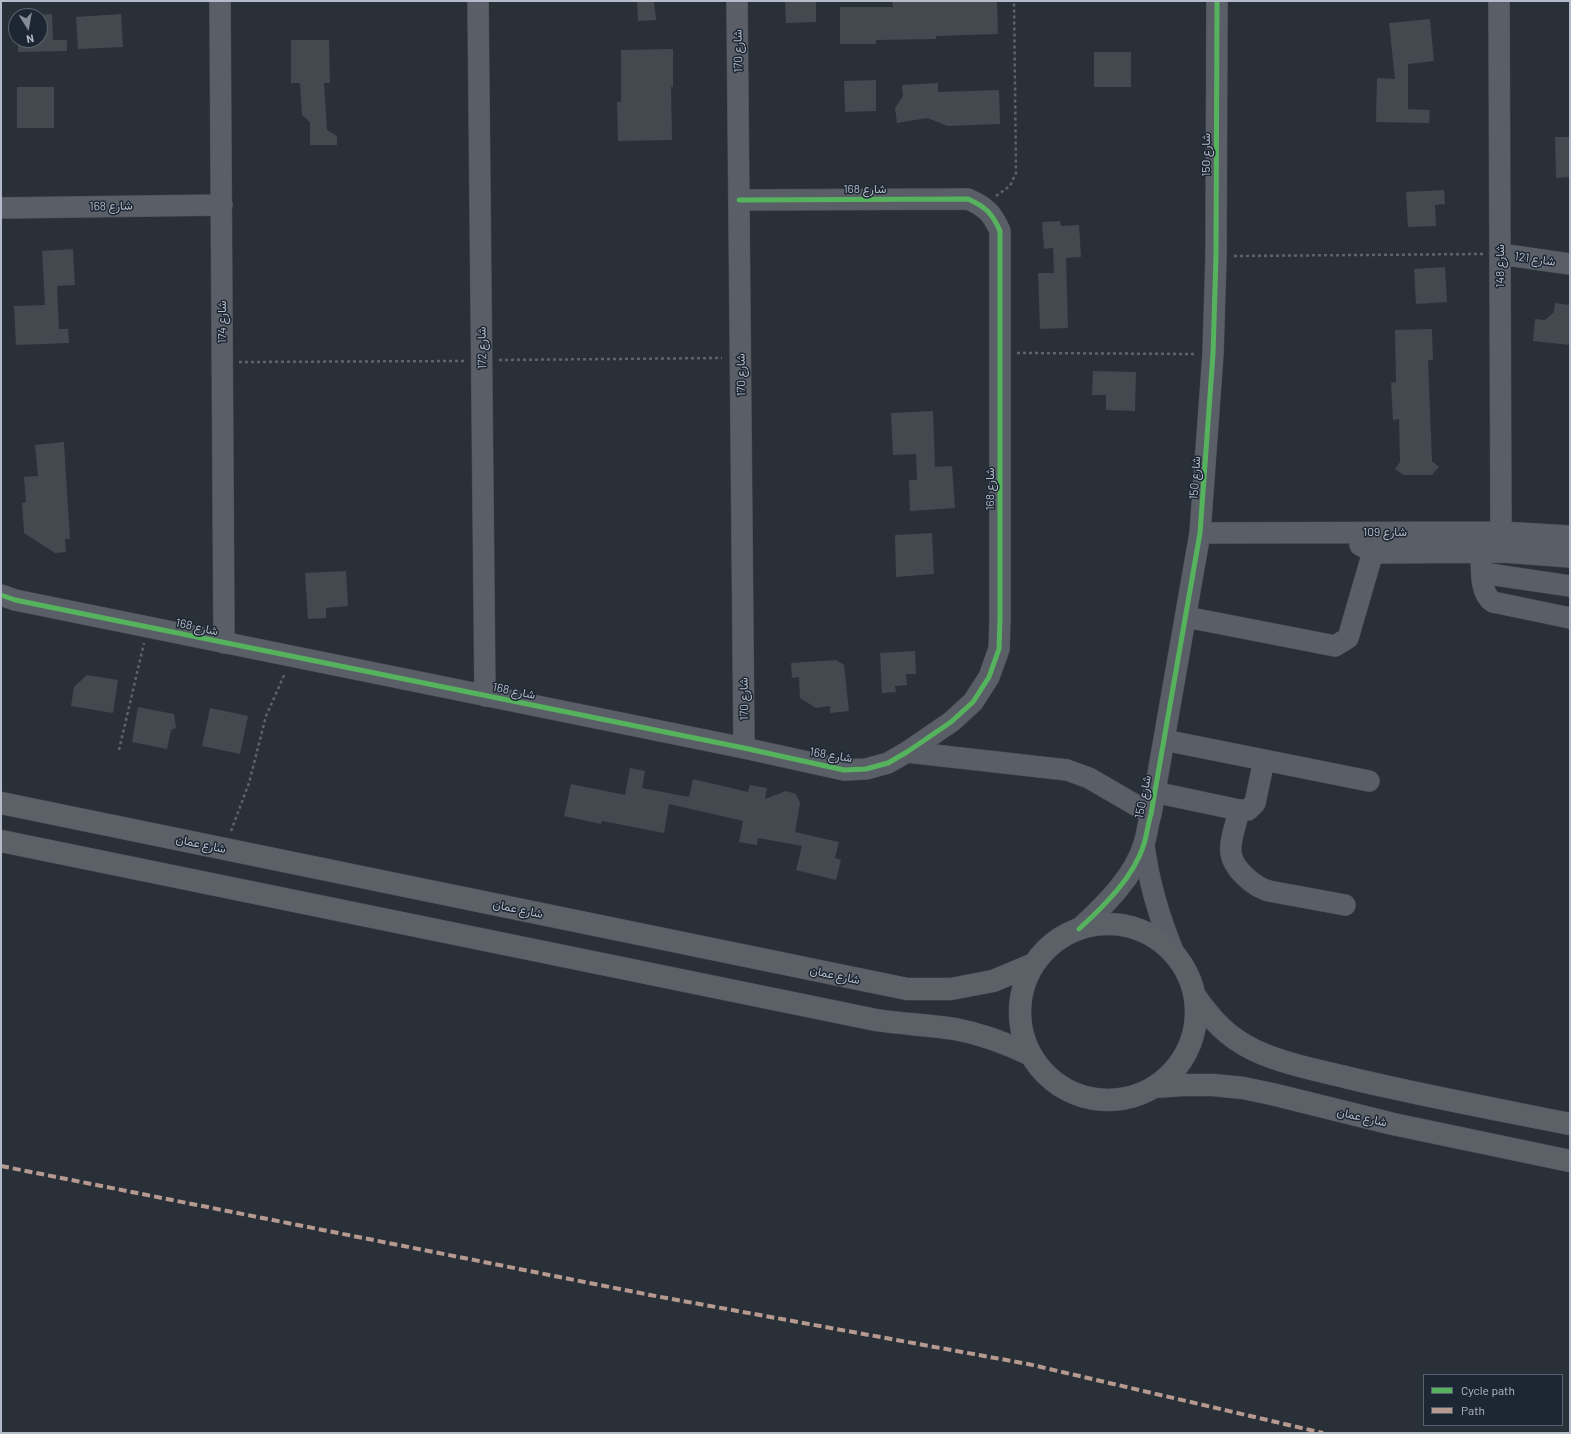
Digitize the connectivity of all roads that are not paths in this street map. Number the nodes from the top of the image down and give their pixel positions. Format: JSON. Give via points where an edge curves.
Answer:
{"nodes":[{"id":1,"x":220,"y":1,"type":"edge"},
{"id":2,"x":478,"y":1,"type":"edge"},
{"id":3,"x":737,"y":1,"type":"edge"},
{"id":4,"x":1217,"y":1,"type":"edge"},
{"id":5,"x":1499,"y":1,"type":"edge"},
{"id":6,"x":739,"y":200,"type":"junction"},
{"id":7,"x":222,"y":205,"type":"junction"},
{"id":8,"x":1,"y":208,"type":"edge"},
{"id":9,"x":1500,"y":254,"type":"junction"},
{"id":10,"x":1570,"y":264,"type":"edge"},
{"id":11,"x":1339,"y":532,"type":"junction"},
{"id":12,"x":1501,"y":532,"type":"junction"},
{"id":13,"x":1200,"y":533,"type":"junction"},
{"id":14,"x":1570,"y":536,"type":"edge"},
{"id":15,"x":1373,"y":552,"type":"junction"},
{"id":16,"x":1481,"y":552,"type":"junction"},
{"id":17,"x":1570,"y":557,"type":"edge"},
{"id":18,"x":1482,"y":573,"type":"junction"},
{"id":19,"x":1570,"y":586,"type":"edge"},
{"id":20,"x":1,"y":595,"type":"edge"},
{"id":21,"x":1186,"y":617,"type":"junction"},
{"id":22,"x":1570,"y":618,"type":"edge"},
{"id":23,"x":224,"y":643,"type":"junction"},
{"id":24,"x":485,"y":696,"type":"junction"},
{"id":25,"x":1164,"y":740,"type":"junction"},
{"id":26,"x":744,"y":748,"type":"junction"},
{"id":27,"x":907,"y":752,"type":"junction"},
{"id":28,"x":1264,"y":760,"type":"junction"},
{"id":29,"x":1369,"y":781,"type":"dead end"},
{"id":30,"x":1154,"y":792,"type":"junction"},
{"id":31,"x":1,"y":803,"type":"edge"},
{"id":32,"x":1239,"y":810,"type":"junction"},
{"id":33,"x":1151,"y":814,"type":"junction"},
{"id":34,"x":1,"y":841,"type":"edge"},
{"id":35,"x":1144,"y":845,"type":"junction"},
{"id":36,"x":1345,"y":905,"type":"dead end"},
{"id":37,"x":1079,"y":929,"type":"junction"},
{"id":38,"x":1174,"y":953,"type":"junction"},
{"id":39,"x":1034,"y":964,"type":"junction"},
{"id":40,"x":1195,"y":996,"type":"junction"},
{"id":41,"x":1031,"y":1055,"type":"junction"},
{"id":42,"x":1154,"y":1087,"type":"junction"},
{"id":43,"x":1570,"y":1124,"type":"edge"},
{"id":44,"x":1570,"y":1161,"type":"edge"}],
"edges":[{"from":1,"to":7,"type":"street","name":"شارع 174"},
{"from":2,"to":24,"type":"street","name":"شارع 172"},
{"from":3,"to":6,"type":"street","name":"شارع 170"},
{"from":4,"to":13,"type":"street","name":"شارع 150","via":[[1213,354]]},
{"from":5,"to":9,"type":"street","name":"شارع 148"},
{"from":6,"to":26,"type":"street","name":"شارع 170"},
{"from":6,"to":27,"type":"street","name":"شارع 168","via":[[968,199],[983,206],[993,217],[1000,231],[999,649],[989,677],[973,702],[951,722]]},
{"from":7,"to":8,"type":"street","name":"شارع 168"},
{"from":7,"to":23,"type":"street","name":"شارع 174"},
{"from":9,"to":10,"type":"street","name":"شارع 121"},
{"from":9,"to":12,"type":"street","name":"شارع 148"},
{"from":11,"to":12,"type":"street","name":"شارع 109"},
{"from":11,"to":13,"type":"street","name":"شارع 109"},
{"from":11,"to":15,"type":"street"},
{"from":12,"to":14,"type":"street","name":"شارع 109"},
{"from":13,"to":21,"type":"street","name":"شارع 150"},
{"from":15,"to":16,"type":"street"},
{"from":15,"to":21,"type":"street","via":[[1348,638],[1335,646]]},
{"from":16,"to":17,"type":"street"},
{"from":16,"to":18,"type":"street"},
{"from":18,"to":19,"type":"street"},
{"from":18,"to":22,"type":"street","via":[[1485,594],[1493,602]]},
{"from":20,"to":23,"type":"street","name":"شارع 168"},
{"from":21,"to":25,"type":"street","name":"شارع 150"},
{"from":23,"to":24,"type":"street","name":"شارع 168"},
{"from":24,"to":26,"type":"street","name":"شارع 168"},
{"from":25,"to":28,"type":"street"},
{"from":25,"to":30,"type":"street","name":"شارع 150"},
{"from":26,"to":27,"type":"street","name":"شارع 168","via":[[844,770],[866,769],[888,763]]},
{"from":27,"to":33,"type":"street","via":[[1067,770],[1089,778]]},
{"from":28,"to":29,"type":"street"},
{"from":28,"to":32,"type":"street","via":[[1255,803],[1248,810]]},
{"from":30,"to":32,"type":"street"},
{"from":30,"to":33,"type":"street","name":"شارع 150"},
{"from":31,"to":39,"type":"main road","name":"شارع عمان","via":[[907,989],[951,989],[993,981]]},
{"from":32,"to":36,"type":"street","via":[[1231,853],[1235,863],[1250,881],[1269,891]]},
{"from":33,"to":35,"type":"street","name":"شارع 150"},
{"from":34,"to":41,"type":"main road","via":[[876,1020],[968,1032],[1006,1043]]},
{"from":35,"to":37,"type":"street","name":"شارع 150","via":[[1117,891]]},
{"from":35,"to":38,"type":"street","name":"شارع 150","via":[[1154,900]]},
{"from":37,"to":38,"type":"main road","via":[[1104,924],[1130,927],[1154,937]]},
{"from":37,"to":39,"type":"main road","via":[[1054,943]]},
{"from":38,"to":40,"type":"main road","via":[[1188,973]]},
{"from":39,"to":41,"type":"main road","via":[[1024,986],[1020,1009],[1022,1033]]},
{"from":40,"to":42,"type":"main road","via":[[1196,1022],[1189,1048],[1174,1070]]},
{"from":40,"to":43,"type":"main road","via":[[1211,1018],[1231,1037],[1255,1051],[1281,1060],[1400,1090]]},
{"from":41,"to":42,"type":"main road","via":[[1045,1074],[1063,1088],[1085,1097],[1109,1100],[1132,1097]]},
{"from":42,"to":44,"type":"main road","name":"شارع عمان","via":[[1213,1085],[1243,1088],[1393,1124]]}]}
